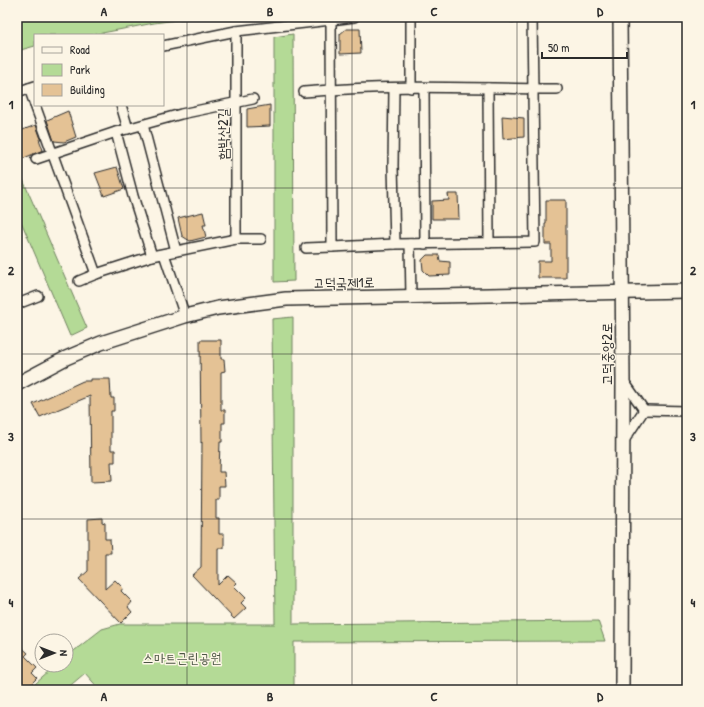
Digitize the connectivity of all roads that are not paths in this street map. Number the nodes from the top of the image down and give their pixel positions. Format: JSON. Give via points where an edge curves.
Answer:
{"nodes":[{"id":1,"x":354,"y":17,"type":"edge"},
{"id":2,"x":411,"y":17,"type":"edge"},
{"id":3,"x":514,"y":17,"type":"edge"},
{"id":4,"x":620,"y":17,"type":"edge"},
{"id":5,"x":332,"y":20,"type":"junction"},
{"id":6,"x":236,"y":31,"type":"junction"},
{"id":7,"x":164,"y":46,"type":"edge"},
{"id":8,"x":32,"y":87,"type":"edge"},
{"id":9,"x":394,"y":88,"type":"junction"},
{"id":10,"x":411,"y":88,"type":"junction"},
{"id":11,"x":424,"y":88,"type":"junction"},
{"id":12,"x":488,"y":88,"type":"junction"},
{"id":13,"x":533,"y":88,"type":"junction"},
{"id":14,"x":557,"y":89,"type":"dead end"},
{"id":15,"x":332,"y":90,"type":"junction"},
{"id":16,"x":17,"y":92,"type":"edge"},
{"id":17,"x":304,"y":92,"type":"dead end"},
{"id":18,"x":34,"y":99,"type":"edge"},
{"id":19,"x":253,"y":99,"type":"dead end"},
{"id":20,"x":236,"y":103,"type":"junction"},
{"id":21,"x":35,"y":106,"type":"edge"},
{"id":22,"x":121,"y":106,"type":"edge"},
{"id":23,"x":143,"y":125,"type":"junction"},
{"id":24,"x":128,"y":129,"type":"junction"},
{"id":25,"x":116,"y":132,"type":"junction"},
{"id":26,"x":53,"y":153,"type":"junction"},
{"id":27,"x":36,"y":159,"type":"dead end"},
{"id":28,"x":261,"y":238,"type":"dead end"},
{"id":29,"x":236,"y":239,"type":"junction"},
{"id":30,"x":489,"y":243,"type":"junction"},
{"id":31,"x":395,"y":244,"type":"junction"},
{"id":32,"x":410,"y":244,"type":"junction"},
{"id":33,"x":425,"y":244,"type":"junction"},
{"id":34,"x":332,"y":247,"type":"junction"},
{"id":35,"x":306,"y":248,"type":"dead end"},
{"id":36,"x":176,"y":251,"type":"junction"},
{"id":37,"x":164,"y":254,"type":"junction"},
{"id":38,"x":152,"y":256,"type":"junction"},
{"id":39,"x":96,"y":274,"type":"junction"},
{"id":40,"x":79,"y":281,"type":"dead end"},
{"id":41,"x":687,"y":291,"type":"edge"},
{"id":42,"x":622,"y":293,"type":"junction"},
{"id":43,"x":38,"y":296,"type":"dead end"},
{"id":44,"x":411,"y":297,"type":"junction"},
{"id":45,"x":18,"y":301,"type":"edge"},
{"id":46,"x":185,"y":316,"type":"junction"},
{"id":47,"x":623,"y":379,"type":"junction"},
{"id":48,"x":17,"y":384,"type":"edge"},
{"id":49,"x":644,"y":410,"type":"junction"},
{"id":50,"x":687,"y":411,"type":"edge"},
{"id":51,"x":622,"y":443,"type":"junction"},
{"id":52,"x":622,"y":690,"type":"edge"}],
"edges":[{"from":1,"to":5,"type":"street"},
{"from":2,"to":10,"type":"street"},
{"from":3,"to":13,"type":"street","via":[[532,17]]},
{"from":4,"to":42,"type":"street","name":"고덕중앙2로"},
{"from":5,"to":6,"type":"street"},
{"from":5,"to":15,"type":"street"},
{"from":6,"to":7,"type":"street"},
{"from":6,"to":20,"type":"street","name":"함박산2길"},
{"from":8,"to":16,"type":"street"},
{"from":8,"to":18,"type":"street"},
{"from":9,"to":10,"type":"street"},
{"from":9,"to":15,"type":"street"},
{"from":9,"to":31,"type":"street"},
{"from":10,"to":11,"type":"street"},
{"from":11,"to":12,"type":"street"},
{"from":11,"to":33,"type":"street"},
{"from":12,"to":13,"type":"street"},
{"from":12,"to":30,"type":"street"},
{"from":13,"to":14,"type":"street"},
{"from":13,"to":30,"type":"street","via":[[535,242]]},
{"from":15,"to":17,"type":"street"},
{"from":15,"to":34,"type":"street"},
{"from":19,"to":20,"type":"street"},
{"from":20,"to":23,"type":"street"},
{"from":20,"to":29,"type":"street","name":"함박산2길"},
{"from":21,"to":26,"type":"street"},
{"from":22,"to":24,"type":"street"},
{"from":23,"to":24,"type":"street"},
{"from":23,"to":36,"type":"street"},
{"from":24,"to":25,"type":"street"},
{"from":25,"to":26,"type":"street"},
{"from":25,"to":38,"type":"street"},
{"from":26,"to":27,"type":"street"},
{"from":26,"to":39,"type":"street"},
{"from":28,"to":29,"type":"street"},
{"from":29,"to":36,"type":"street"},
{"from":30,"to":33,"type":"street"},
{"from":31,"to":32,"type":"street"},
{"from":31,"to":34,"type":"street"},
{"from":32,"to":33,"type":"street"},
{"from":32,"to":44,"type":"street"},
{"from":34,"to":35,"type":"street"},
{"from":36,"to":37,"type":"street"},
{"from":37,"to":38,"type":"street"},
{"from":37,"to":46,"type":"street"},
{"from":38,"to":39,"type":"street"},
{"from":39,"to":40,"type":"street"},
{"from":41,"to":42,"type":"street","name":"고덕국제1로"},
{"from":42,"to":44,"type":"street","name":"고덕국제1로"},
{"from":42,"to":47,"type":"street","name":"고덕중앙2로"},
{"from":43,"to":45,"type":"street"},
{"from":44,"to":46,"type":"street","name":"고덕국제1로","via":[[286,299],[218,308]]},
{"from":46,"to":48,"type":"street","name":"고덕국제1로","via":[[102,343],[66,358]]},
{"from":47,"to":49,"type":"street"},
{"from":47,"to":51,"type":"street","name":"고덕중앙2로"},
{"from":49,"to":50,"type":"street"},
{"from":49,"to":51,"type":"street"},
{"from":51,"to":52,"type":"street","name":"고덕중앙2로"}]}
